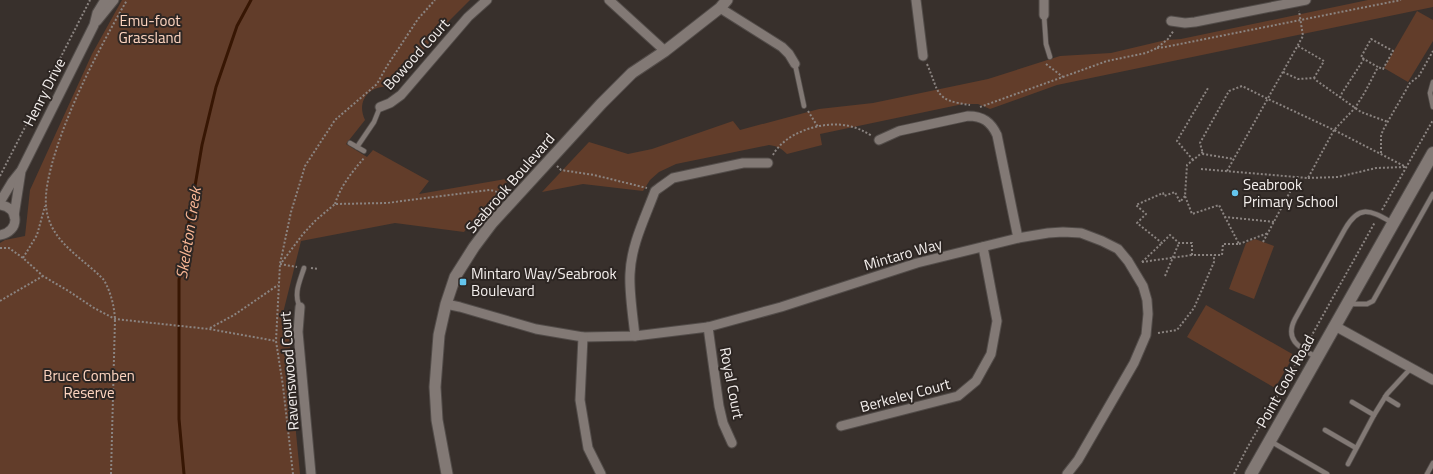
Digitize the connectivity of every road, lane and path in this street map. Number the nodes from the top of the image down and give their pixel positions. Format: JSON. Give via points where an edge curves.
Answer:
{"nodes":[{"id":1,"x":90,"y":0,"type":"edge"},
{"id":2,"x":105,"y":0,"type":"edge"},
{"id":3,"x":114,"y":0,"type":"edge"},
{"id":4,"x":128,"y":0,"type":"edge"},
{"id":5,"x":435,"y":0,"type":"edge"},
{"id":6,"x":487,"y":0,"type":"edge"},
{"id":7,"x":609,"y":0,"type":"edge"},
{"id":8,"x":916,"y":0,"type":"edge"},
{"id":9,"x":1044,"y":0,"type":"edge"},
{"id":10,"x":1306,"y":0,"type":"edge"},
{"id":11,"x":1401,"y":0,"type":"edge"},
{"id":12,"x":1288,"y":2,"type":"edge"},
{"id":13,"x":723,"y":4,"type":"edge"},
{"id":14,"x":1044,"y":15,"type":"joint"},
{"id":15,"x":1300,"y":21,"type":"junction"},
{"id":16,"x":1175,"y":22,"type":"joint"},
{"id":17,"x":94,"y":25,"type":"junction"},
{"id":18,"x":1298,"y":46,"type":"junction"},
{"id":19,"x":1157,"y":48,"type":"junction"},
{"id":20,"x":665,"y":50,"type":"junction"},
{"id":21,"x":1048,"y":51,"type":"junction"},
{"id":22,"x":1433,"y":51,"type":"edge"},
{"id":23,"x":923,"y":56,"type":"joint"},
{"id":24,"x":1050,"y":57,"type":"dead end"},
{"id":25,"x":1364,"y":59,"type":"junction"},
{"id":26,"x":795,"y":64,"type":"joint"},
{"id":27,"x":1378,"y":67,"type":"junction"},
{"id":28,"x":1283,"y":72,"type":"junction"},
{"id":29,"x":1063,"y":78,"type":"junction"},
{"id":30,"x":1314,"y":78,"type":"junction"},
{"id":31,"x":1433,"y":82,"type":"edge"},
{"id":32,"x":1208,"y":88,"type":"dead end"},
{"id":33,"x":1340,"y":98,"type":"junction"},
{"id":34,"x":1268,"y":99,"type":"junction"},
{"id":35,"x":804,"y":106,"type":"joint"},
{"id":36,"x":380,"y":107,"type":"joint"},
{"id":37,"x":1433,"y":107,"type":"edge"},
{"id":38,"x":1355,"y":108,"type":"junction"},
{"id":39,"x":975,"y":113,"type":"junction"},
{"id":40,"x":1433,"y":120,"type":"edge"},
{"id":41,"x":1388,"y":122,"type":"junction"},
{"id":42,"x":818,"y":127,"type":"junction"},
{"id":43,"x":1334,"y":130,"type":"junction"},
{"id":44,"x":880,"y":140,"type":"joint"},
{"id":45,"x":350,"y":143,"type":"dead end"},
{"id":46,"x":357,"y":147,"type":"junction"},
{"id":47,"x":364,"y":151,"type":"joint"},
{"id":48,"x":1202,"y":152,"type":"junction"},
{"id":49,"x":1381,"y":153,"type":"junction"},
{"id":50,"x":1433,"y":153,"type":"edge"},
{"id":51,"x":1234,"y":159,"type":"junction"},
{"id":52,"x":1193,"y":160,"type":"junction"},
{"id":53,"x":549,"y":161,"type":"junction"},
{"id":54,"x":768,"y":163,"type":"joint"},
{"id":55,"x":1406,"y":167,"type":"junction"},
{"id":56,"x":1201,"y":169,"type":"dead end"},
{"id":57,"x":21,"y":171,"type":"junction"},
{"id":58,"x":1227,"y":172,"type":"junction"},
{"id":59,"x":0,"y":176,"type":"edge"},
{"id":60,"x":1298,"y":177,"type":"junction"},
{"id":61,"x":1308,"y":178,"type":"junction"},
{"id":62,"x":655,"y":192,"type":"junction"},
{"id":63,"x":1433,"y":194,"type":"edge"},
{"id":64,"x":1186,"y":196,"type":"junction"},
{"id":65,"x":515,"y":198,"type":"junction"},
{"id":66,"x":0,"y":204,"type":"edge"},
{"id":67,"x":335,"y":204,"type":"junction"},
{"id":68,"x":45,"y":205,"type":"junction"},
{"id":69,"x":14,"y":216,"type":"junction"},
{"id":70,"x":1379,"y":216,"type":"junction"},
{"id":71,"x":1225,"y":217,"type":"junction"},
{"id":72,"x":1275,"y":222,"type":"junction"},
{"id":73,"x":1394,"y":223,"type":"junction"},
{"id":74,"x":1269,"y":233,"type":"junction"},
{"id":75,"x":0,"y":236,"type":"edge"},
{"id":76,"x":1018,"y":238,"type":"junction"},
{"id":77,"x":1263,"y":242,"type":"dead end"},
{"id":78,"x":1162,"y":243,"type":"junction"},
{"id":79,"x":1179,"y":243,"type":"junction"},
{"id":80,"x":1239,"y":244,"type":"junction"},
{"id":81,"x":983,"y":247,"type":"junction"},
{"id":82,"x":0,"y":248,"type":"edge"},
{"id":83,"x":1192,"y":255,"type":"junction"},
{"id":84,"x":1214,"y":255,"type":"junction"},
{"id":85,"x":1174,"y":257,"type":"junction"},
{"id":86,"x":23,"y":258,"type":"junction"},
{"id":87,"x":280,"y":264,"type":"junction"},
{"id":88,"x":304,"y":268,"type":"dead end"},
{"id":89,"x":43,"y":276,"type":"junction"},
{"id":90,"x":1165,"y":276,"type":"dead end"},
{"id":91,"x":278,"y":285,"type":"junction"},
{"id":92,"x":0,"y":301,"type":"edge"},
{"id":93,"x":446,"y":304,"type":"junction"},
{"id":94,"x":1346,"y":304,"type":"junction"},
{"id":95,"x":300,"y":307,"type":"joint"},
{"id":96,"x":115,"y":319,"type":"junction"},
{"id":97,"x":1334,"y":326,"type":"junction"},
{"id":98,"x":708,"y":327,"type":"junction"},
{"id":99,"x":209,"y":329,"type":"junction"},
{"id":100,"x":1158,"y":333,"type":"dead end"},
{"id":101,"x":635,"y":336,"type":"junction"},
{"id":102,"x":583,"y":337,"type":"junction"},
{"id":103,"x":276,"y":341,"type":"junction"},
{"id":104,"x":1303,"y":350,"type":"junction"},
{"id":105,"x":1317,"y":358,"type":"junction"},
{"id":106,"x":1411,"y":368,"type":"junction"},
{"id":107,"x":1433,"y":380,"type":"edge"},
{"id":108,"x":1386,"y":397,"type":"junction"},
{"id":109,"x":1352,"y":402,"type":"dead end"},
{"id":110,"x":1398,"y":405,"type":"dead end"},
{"id":111,"x":1374,"y":415,"type":"junction"},
{"id":112,"x":841,"y":426,"type":"dead end"},
{"id":113,"x":1325,"y":430,"type":"dead end"},
{"id":114,"x":1270,"y":441,"type":"junction"},
{"id":115,"x":732,"y":443,"type":"dead end"},
{"id":116,"x":1356,"y":448,"type":"junction"},
{"id":117,"x":1433,"y":463,"type":"edge"},
{"id":118,"x":1348,"y":464,"type":"dead end"},
{"id":119,"x":111,"y":474,"type":"edge"},
{"id":120,"x":293,"y":474,"type":"edge"},
{"id":121,"x":311,"y":474,"type":"edge"},
{"id":122,"x":447,"y":474,"type":"edge"},
{"id":123,"x":601,"y":474,"type":"edge"},
{"id":124,"x":1067,"y":474,"type":"edge"},
{"id":125,"x":1234,"y":474,"type":"edge"},
{"id":126,"x":1251,"y":474,"type":"edge"},
{"id":127,"x":1328,"y":474,"type":"edge"},
{"id":128,"x":1427,"y":474,"type":"edge"}],
"edges":[{"from":1,"to":59,"type":"path"},
{"from":2,"to":17,"type":"street","name":"Henry Drive","via":[[97,13]]},
{"from":3,"to":17,"type":"street","name":"Henry Drive"},
{"from":4,"to":68,"type":"path","via":[[101,45],[65,124],[48,180]]},
{"from":5,"to":87,"type":"path","via":[[418,19],[377,84],[335,120],[305,166],[291,212]]},
{"from":6,"to":36,"type":"street","name":"Bowood Court","via":[[468,17],[400,95]]},
{"from":7,"to":20,"type":"street"},
{"from":8,"to":23,"type":"street"},
{"from":9,"to":14,"type":"street"},
{"from":10,"to":12,"type":"street"},
{"from":11,"to":15,"type":"path"},
{"from":12,"to":16,"type":"street","via":[[1195,22]]},
{"from":13,"to":20,"type":"street","name":"Seabrook Boulevard"},
{"from":13,"to":26,"type":"street","via":[[782,47]]},
{"from":14,"to":21,"type":"lane"},
{"from":15,"to":18,"type":"path","via":[[1303,36]]},
{"from":15,"to":19,"type":"path"},
{"from":16,"to":19,"type":"path","via":[[1168,39]]},
{"from":17,"to":57,"type":"street","name":"Henry Drive"},
{"from":18,"to":28,"type":"path"},
{"from":18,"to":30,"type":"path","via":[[1324,61]]},
{"from":19,"to":29,"type":"path","via":[[1146,53],[1107,61]]},
{"from":20,"to":53,"type":"street","name":"Seabrook Boulevard","via":[[632,74]]},
{"from":21,"to":24,"type":"lane"},
{"from":21,"to":29,"type":"path","via":[[1045,62]]},
{"from":22,"to":41,"type":"path","via":[[1419,76],[1410,83]]},
{"from":23,"to":39,"type":"path","via":[[941,96],[949,101],[970,106]]},
{"from":25,"to":27,"type":"path"},
{"from":25,"to":27,"type":"path","via":[[1361,57],[1371,39],[1393,51],[1383,69]]},
{"from":25,"to":33,"type":"path"},
{"from":26,"to":35,"type":"lane"},
{"from":27,"to":38,"type":"path"},
{"from":28,"to":30,"type":"path","via":[[1298,79]]},
{"from":28,"to":34,"type":"path"},
{"from":29,"to":39,"type":"path","via":[[987,104]]},
{"from":30,"to":33,"type":"path"},
{"from":31,"to":37,"type":"lane","via":[[1430,93]]},
{"from":32,"to":52,"type":"path","via":[[1177,141]]},
{"from":33,"to":38,"type":"path"},
{"from":34,"to":43,"type":"path"},
{"from":34,"to":48,"type":"path","via":[[1242,86],[1229,91],[1200,143]]},
{"from":34,"to":51,"type":"path"},
{"from":35,"to":42,"type":"path"},
{"from":36,"to":46,"type":"lane","name":"Bowood Court","via":[[374,122]]},
{"from":38,"to":41,"type":"path"},
{"from":38,"to":43,"type":"path"},
{"from":39,"to":44,"type":"street","via":[[899,131]]},
{"from":39,"to":76,"type":"street","via":[[993,126],[997,136]]},
{"from":40,"to":55,"type":"path"},
{"from":41,"to":49,"type":"path","via":[[1381,136]]},
{"from":42,"to":44,"type":"path","via":[[834,124],[848,126],[860,129]]},
{"from":42,"to":54,"type":"path","via":[[802,130],[780,144]]},
{"from":43,"to":49,"type":"path"},
{"from":43,"to":61,"type":"path"},
{"from":45,"to":46,"type":"lane"},
{"from":46,"to":47,"type":"lane"},
{"from":47,"to":67,"type":"path","via":[[368,154],[341,189]]},
{"from":48,"to":51,"type":"path"},
{"from":48,"to":52,"type":"path"},
{"from":49,"to":55,"type":"path"},
{"from":50,"to":73,"type":"main road","name":"Point Cook Road"},
{"from":51,"to":58,"type":"path"},
{"from":52,"to":64,"type":"path","via":[[1187,165]]},
{"from":53,"to":62,"type":"path","via":[[561,170],[632,183]]},
{"from":53,"to":65,"type":"street","name":"Seabrook Boulevard"},
{"from":54,"to":62,"type":"street","via":[[743,163],[673,178]]},
{"from":55,"to":61,"type":"path","via":[[1376,168],[1338,177]]},
{"from":55,"to":70,"type":"path"},
{"from":56,"to":58,"type":"path"},
{"from":57,"to":66,"type":"street","name":"Henry Drive"},
{"from":57,"to":69,"type":"street","name":"Henry Drive"},
{"from":58,"to":60,"type":"path"},
{"from":60,"to":61,"type":"path"},
{"from":60,"to":72,"type":"path"},
{"from":62,"to":101,"type":"street","via":[[631,260]]},
{"from":63,"to":94,"type":"lane","via":[[1373,301],[1367,304]]},
{"from":64,"to":71,"type":"path","via":[[1192,214],[1219,205]]},
{"from":64,"to":78,"type":"path","via":[[1180,202],[1175,192],[1164,196],[1163,193],[1136,205],[1146,214],[1137,222]]},
{"from":65,"to":67,"type":"path","via":[[490,190],[387,203]]},
{"from":65,"to":93,"type":"street","name":"Seabrook Boulevard","via":[[492,223],[461,267]]},
{"from":66,"to":69,"type":"street","via":[[7,207]]},
{"from":67,"to":87,"type":"path","via":[[302,234]]},
{"from":68,"to":86,"type":"path","via":[[37,235]]},
{"from":68,"to":96,"type":"path","via":[[48,220],[56,235],[97,273],[106,285],[112,298]]},
{"from":69,"to":75,"type":"street","name":"Henry Drive","via":[[14,226]]},
{"from":70,"to":73,"type":"lane"},
{"from":70,"to":104,"type":"path"},
{"from":70,"to":104,"type":"lane","via":[[1368,211],[1360,212],[1349,222],[1337,243],[1293,323],[1293,339]]},
{"from":71,"to":72,"type":"path"},
{"from":71,"to":80,"type":"path"},
{"from":72,"to":74,"type":"path"},
{"from":73,"to":94,"type":"main road","name":"Point Cook Road"},
{"from":74,"to":77,"type":"path"},
{"from":74,"to":80,"type":"path"},
{"from":76,"to":81,"type":"street","name":"Mintaro Way"},
{"from":76,"to":124,"type":"street","name":"Mintaro Way","via":[[1063,232],[1081,233],[1102,241],[1118,249],[1128,261],[1138,275],[1147,300],[1146,335],[1134,364],[1078,460]]},
{"from":78,"to":79,"type":"path","via":[[1170,235]]},
{"from":78,"to":85,"type":"path","via":[[1142,262]]},
{"from":79,"to":83,"type":"path","via":[[1192,243]]},
{"from":79,"to":85,"type":"path"},
{"from":80,"to":84,"type":"path","via":[[1223,244],[1222,255]]},
{"from":81,"to":98,"type":"street","name":"Mintaro Way","via":[[917,263],[781,307]]},
{"from":81,"to":112,"type":"street","name":"Berkeley Court","via":[[997,322],[991,354],[976,381],[958,396]]},
{"from":82,"to":86,"type":"path","via":[[9,248]]},
{"from":83,"to":84,"type":"path"},
{"from":83,"to":85,"type":"path"},
{"from":84,"to":100,"type":"path","via":[[1212,267],[1194,308],[1177,330]]},
{"from":85,"to":90,"type":"path"},
{"from":86,"to":89,"type":"path"},
{"from":87,"to":91,"type":"path"},
{"from":88,"to":95,"type":"lane","name":"Ravenswood Court","via":[[296,294]]},
{"from":89,"to":92,"type":"path"},
{"from":89,"to":96,"type":"path"},
{"from":91,"to":99,"type":"path"},
{"from":91,"to":103,"type":"path"},
{"from":93,"to":102,"type":"street","name":"Mintaro Way","via":[[536,329]]},
{"from":93,"to":122,"type":"street","name":"Seabrook Boulevard","via":[[439,335],[436,387],[437,420]]},
{"from":94,"to":97,"type":"main road","name":"Point Cook Road"},
{"from":95,"to":121,"type":"street","name":"Ravenswood Court","via":[[298,332]]},
{"from":96,"to":99,"type":"path"},
{"from":96,"to":119,"type":"path"},
{"from":97,"to":105,"type":"main road","name":"Point Cook Road"},
{"from":97,"to":106,"type":"street"},
{"from":98,"to":101,"type":"street","name":"Mintaro Way"},
{"from":98,"to":115,"type":"street","name":"Royal Court","via":[[719,406]]},
{"from":99,"to":103,"type":"path"},
{"from":101,"to":102,"type":"street","name":"Mintaro Way"},
{"from":102,"to":123,"type":"street","via":[[580,400],[588,448]]},
{"from":103,"to":120,"type":"path","via":[[284,386]]},
{"from":104,"to":105,"type":"lane"},
{"from":104,"to":125,"type":"path"},
{"from":105,"to":114,"type":"main road","name":"Point Cook Road"},
{"from":106,"to":107,"type":"street"},
{"from":106,"to":108,"type":"lane"},
{"from":108,"to":110,"type":"lane"},
{"from":108,"to":111,"type":"lane"},
{"from":109,"to":111,"type":"lane"},
{"from":111,"to":116,"type":"lane"},
{"from":113,"to":116,"type":"lane"},
{"from":114,"to":126,"type":"main road","name":"Point Cook Road"},
{"from":114,"to":127,"type":"lane"},
{"from":116,"to":118,"type":"lane"},
{"from":117,"to":128,"type":"lane"}]}
